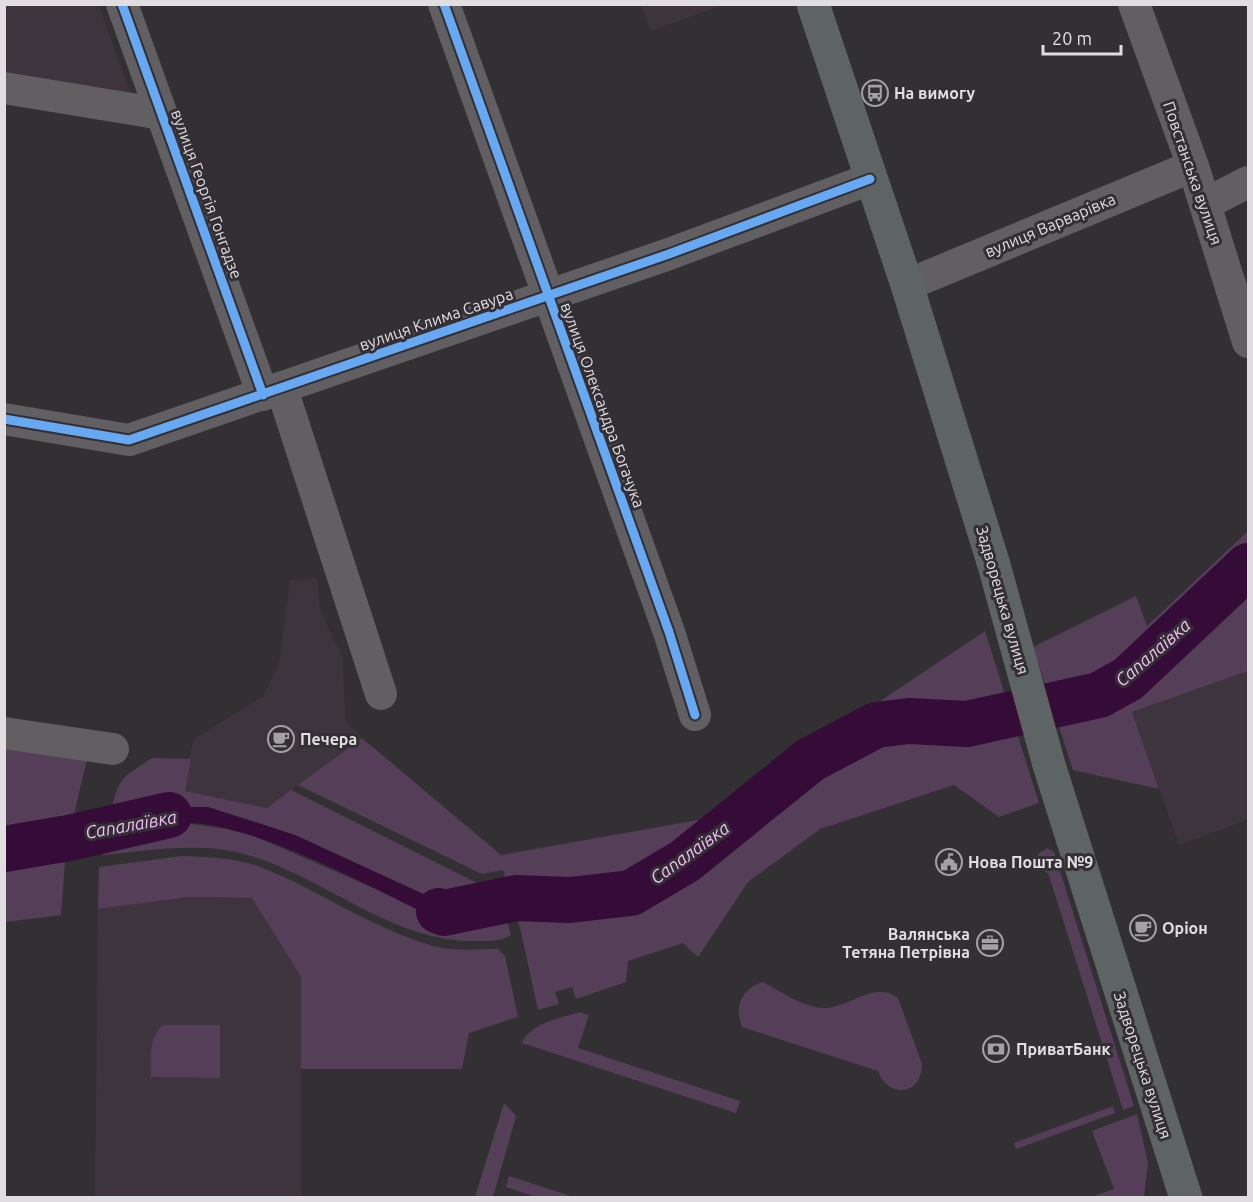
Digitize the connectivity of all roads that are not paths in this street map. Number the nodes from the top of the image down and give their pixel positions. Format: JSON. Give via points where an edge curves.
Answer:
{"nodes":[{"id":1,"x":122,"y":4,"type":"edge"},
{"id":2,"x":444,"y":4,"type":"edge"},
{"id":3,"x":813,"y":4,"type":"edge"},
{"id":4,"x":1134,"y":4,"type":"edge"},
{"id":5,"x":4,"y":88,"type":"edge"},
{"id":6,"x":162,"y":114,"type":"junction"},
{"id":7,"x":1193,"y":166,"type":"junction"},
{"id":8,"x":870,"y":179,"type":"junction"},
{"id":9,"x":1248,"y":182,"type":"edge"},
{"id":10,"x":1205,"y":204,"type":"junction"},
{"id":11,"x":907,"y":285,"type":"junction"},
{"id":12,"x":547,"y":296,"type":"junction"},
{"id":13,"x":1248,"y":342,"type":"edge"},
{"id":14,"x":272,"y":392,"type":"junction"},
{"id":15,"x":4,"y":419,"type":"edge"},
{"id":16,"x":381,"y":694,"type":"dead end"},
{"id":17,"x":694,"y":715,"type":"dead end"},
{"id":18,"x":4,"y":733,"type":"edge"},
{"id":19,"x":113,"y":749,"type":"dead end"},
{"id":20,"x":1186,"y":1197,"type":"edge"}],
"edges":[{"from":1,"to":6,"type":"street","name":"вулиця Георгія Гонгадзе"},
{"from":2,"to":12,"type":"street","name":"вулиця Олександра Богачука"},
{"from":3,"to":8,"type":"main road","name":"Задворецька вулиця"},
{"from":4,"to":7,"type":"street","name":"Повстанська вулиця"},
{"from":5,"to":6,"type":"street"},
{"from":6,"to":14,"type":"street","name":"вулиця Георгія Гонгадзе"},
{"from":7,"to":10,"type":"street","name":"Повстанська вулиця"},
{"from":7,"to":11,"type":"street","name":"вулиця Варварівка"},
{"from":8,"to":11,"type":"main road","name":"Задворецька вулиця"},
{"from":8,"to":12,"type":"street","name":"вулиця Клима Савура"},
{"from":9,"to":10,"type":"street"},
{"from":10,"to":13,"type":"street","name":"Повстанська вулиця"},
{"from":11,"to":20,"type":"main road","name":"Задворецька вулиця","via":[[994,565],[1049,765]]},
{"from":12,"to":14,"type":"street","name":"вулиця Клима Савура"},
{"from":12,"to":17,"type":"street","name":"вулиця Олександра Богачука","via":[[669,632]]},
{"from":14,"to":15,"type":"street","name":"вулиця Клима Савура","via":[[129,440]]},
{"from":14,"to":16,"type":"street","name":"вулиця Георгія Гонгадзе"},
{"from":18,"to":19,"type":"street"}]}
